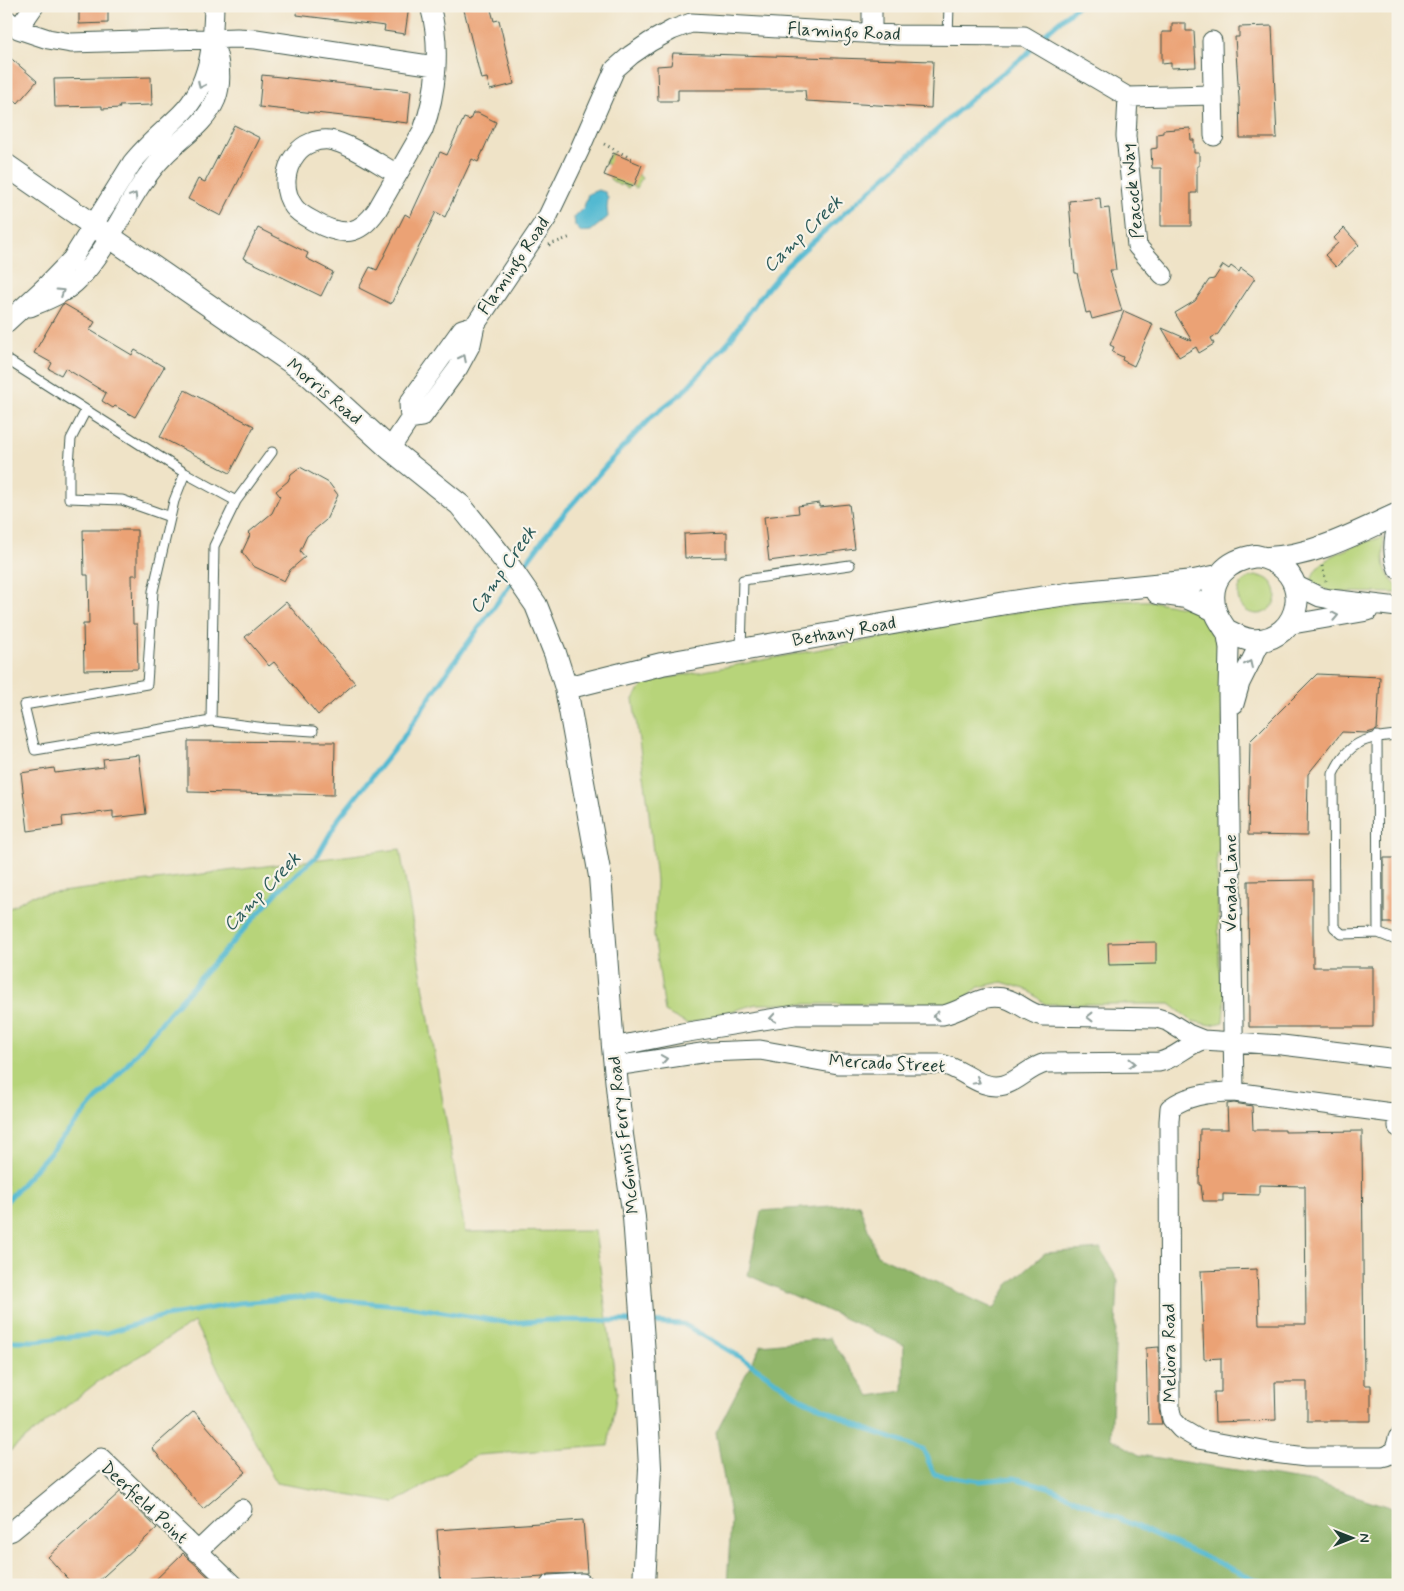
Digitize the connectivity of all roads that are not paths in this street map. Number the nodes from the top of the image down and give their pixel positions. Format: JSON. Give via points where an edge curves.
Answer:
{"nodes":[{"id":1,"x":34,"y":6,"type":"edge"},
{"id":2,"x":214,"y":6,"type":"edge"},
{"id":3,"x":430,"y":6,"type":"edge"},
{"id":4,"x":872,"y":6,"type":"edge"},
{"id":5,"x":948,"y":6,"type":"edge"},
{"id":6,"x":12,"y":24,"type":"edge"},
{"id":7,"x":872,"y":34,"type":"junction"},
{"id":8,"x":948,"y":36,"type":"junction"},
{"id":9,"x":213,"y":39,"type":"junction"},
{"id":10,"x":1212,"y":41,"type":"dead end"},
{"id":11,"x":436,"y":66,"type":"junction"},
{"id":12,"x":1213,"y":96,"type":"junction"},
{"id":13,"x":1128,"y":97,"type":"junction"},
{"id":14,"x":1214,"y":136,"type":"dead end"},
{"id":15,"x":6,"y":165,"type":"edge"},
{"id":16,"x":397,"y":174,"type":"junction"},
{"id":17,"x":101,"y":232,"type":"junction"},
{"id":18,"x":1163,"y":276,"type":"dead end"},
{"id":19,"x":12,"y":317,"type":"edge"},
{"id":20,"x":475,"y":325,"type":"junction"},
{"id":21,"x":6,"y":359,"type":"edge"},
{"id":22,"x":430,"y":374,"type":"junction"},
{"id":23,"x":446,"y":386,"type":"junction"},
{"id":24,"x":86,"y":410,"type":"junction"},
{"id":25,"x":410,"y":419,"type":"junction"},
{"id":26,"x":390,"y":449,"type":"junction"},
{"id":27,"x":272,"y":452,"type":"dead end"},
{"id":28,"x":185,"y":473,"type":"junction"},
{"id":29,"x":236,"y":502,"type":"junction"},
{"id":30,"x":1398,"y":514,"type":"edge"},
{"id":31,"x":170,"y":517,"type":"junction"},
{"id":32,"x":1398,"y":524,"type":"edge"},
{"id":33,"x":1320,"y":556,"type":"junction"},
{"id":34,"x":1268,"y":558,"type":"junction"},
{"id":35,"x":850,"y":565,"type":"dead end"},
{"id":36,"x":1398,"y":570,"type":"edge"},
{"id":37,"x":1218,"y":576,"type":"junction"},
{"id":38,"x":1293,"y":581,"type":"junction"},
{"id":39,"x":1125,"y":588,"type":"junction"},
{"id":40,"x":1394,"y":607,"type":"edge"},
{"id":41,"x":1215,"y":610,"type":"junction"},
{"id":42,"x":1287,"y":625,"type":"junction"},
{"id":43,"x":1226,"y":630,"type":"junction"},
{"id":44,"x":1262,"y":639,"type":"junction"},
{"id":45,"x":741,"y":651,"type":"junction"},
{"id":46,"x":566,"y":688,"type":"junction"},
{"id":47,"x":211,"y":721,"type":"junction"},
{"id":48,"x":1230,"y":725,"type":"junction"},
{"id":49,"x":313,"y":731,"type":"dead end"},
{"id":50,"x":1398,"y":735,"type":"edge"},
{"id":51,"x":1376,"y":736,"type":"junction"},
{"id":52,"x":1378,"y":933,"type":"junction"},
{"id":53,"x":1398,"y":941,"type":"edge"},
{"id":54,"x":1203,"y":1040,"type":"junction"},
{"id":55,"x":1232,"y":1041,"type":"junction"},
{"id":56,"x":614,"y":1057,"type":"junction"},
{"id":57,"x":1398,"y":1058,"type":"edge"},
{"id":58,"x":1234,"y":1092,"type":"junction"},
{"id":59,"x":1398,"y":1127,"type":"edge"},
{"id":60,"x":1398,"y":1438,"type":"edge"},
{"id":61,"x":242,"y":1509,"type":"dead end"},
{"id":62,"x":6,"y":1533,"type":"edge"},
{"id":63,"x":197,"y":1552,"type":"junction"},
{"id":64,"x":582,"y":1583,"type":"dead end"},
{"id":65,"x":233,"y":1585,"type":"edge"},
{"id":66,"x":550,"y":1585,"type":"edge"},
{"id":67,"x":644,"y":1585,"type":"edge"}],
"edges":[{"from":1,"to":6,"type":"street"},
{"from":2,"to":9,"type":"street"},
{"from":3,"to":11,"type":"street","via":[[437,40]]},
{"from":4,"to":7,"type":"street"},
{"from":5,"to":8,"type":"lane"},
{"from":6,"to":9,"type":"street","via":[[48,39],[71,43]]},
{"from":7,"to":8,"type":"street","name":"Flamingo Road"},
{"from":7,"to":20,"type":"street","name":"Flamingo Road","via":[[691,23],[672,30],[631,55],[615,68],[547,218]]},
{"from":8,"to":13,"type":"street","name":"Flamingo Road","via":[[1024,36]]},
{"from":9,"to":11,"type":"street","via":[[256,39]]},
{"from":9,"to":17,"type":"street","via":[[204,78],[192,102],[137,157]]},
{"from":10,"to":12,"type":"street"},
{"from":11,"to":16,"type":"street","via":[[428,117]]},
{"from":12,"to":13,"type":"street"},
{"from":12,"to":14,"type":"street"},
{"from":13,"to":18,"type":"street","name":"Peacock Way","via":[[1126,136],[1137,246]]},
{"from":15,"to":17,"type":"street","name":"Morris Road"},
{"from":16,"to":16,"type":"street","via":[[370,220],[348,232],[333,231],[300,213],[290,200],[286,183],[294,156],[317,141],[328,140],[340,143]]},
{"from":17,"to":19,"type":"street"},
{"from":17,"to":26,"type":"street","name":"Morris Road","via":[[308,374]]},
{"from":20,"to":22,"type":"street","name":"Flamingo Road","via":[[462,329]]},
{"from":23,"to":20,"type":"street","name":"Flamingo Road","one_way":true,"via":[[471,344]]},
{"from":21,"to":24,"type":"lane"},
{"from":22,"to":23,"type":"street"},
{"from":22,"to":25,"type":"street","name":"Flamingo Road","via":[[409,403]]},
{"from":23,"to":25,"type":"street","name":"Flamingo Road","via":[[422,416]]},
{"from":24,"to":28,"type":"lane"},
{"from":24,"to":31,"type":"lane","via":[[71,439],[69,498],[122,500]]},
{"from":25,"to":26,"type":"street","name":"Flamingo Road"},
{"from":26,"to":46,"type":"street","name":"Morris Road","via":[[460,505],[508,566],[536,605]]},
{"from":27,"to":29,"type":"lane"},
{"from":28,"to":29,"type":"lane"},
{"from":28,"to":31,"type":"lane"},
{"from":29,"to":47,"type":"lane","via":[[214,546]]},
{"from":30,"to":33,"type":"street"},
{"from":31,"to":47,"type":"lane","via":[[153,591],[147,684],[24,705],[35,750]]},
{"from":32,"to":36,"type":"street","via":[[1393,547]]},
{"from":33,"to":34,"type":"street"},
{"from":33,"to":38,"type":"street","via":[[1306,558]]},
{"from":34,"to":37,"type":"street","via":[[1243,558]]},
{"from":34,"to":38,"type":"street","via":[[1288,571]]},
{"from":35,"to":45,"type":"lane","via":[[743,580]]},
{"from":37,"to":39,"type":"street","name":"Bethany Road"},
{"from":37,"to":41,"type":"street"},
{"from":38,"to":40,"type":"street","via":[[1320,597]]},
{"from":38,"to":42,"type":"street","via":[[1297,604]]},
{"from":39,"to":41,"type":"street","name":"Bethany Road","via":[[1186,598]]},
{"from":39,"to":45,"type":"street","name":"Bethany Road","via":[[1035,598]]},
{"from":42,"to":40,"type":"street","one_way":true},
{"from":41,"to":43,"type":"street"},
{"from":42,"to":44,"type":"street","via":[[1280,632]]},
{"from":43,"to":44,"type":"street","via":[[1246,638]]},
{"from":43,"to":48,"type":"street","name":"Venado Lane"},
{"from":48,"to":44,"type":"street","name":"Venado Lane","one_way":true,"via":[[1240,683]]},
{"from":45,"to":46,"type":"street","name":"Bethany Road","via":[[662,664]]},
{"from":46,"to":56,"type":"street","name":"McGinnis Ferry Road","via":[[600,876]]},
{"from":47,"to":49,"type":"lane"},
{"from":48,"to":55,"type":"street","name":"Venado Lane"},
{"from":50,"to":51,"type":"lane"},
{"from":51,"to":52,"type":"lane"},
{"from":51,"to":52,"type":"lane","via":[[1361,741],[1339,761],[1333,774],[1334,927],[1342,934]]},
{"from":52,"to":53,"type":"lane"},
{"from":54,"to":55,"type":"street","name":"Mercado Street"},
{"from":56,"to":54,"type":"street","name":"Mercado Street","one_way":true,"via":[[760,1050],[838,1064],[941,1064],[956,1068],[985,1085],[996,1086],[1052,1062],[1159,1062]]},
{"from":54,"to":56,"type":"street","name":"Mercado Street","one_way":true,"via":[[1157,1018],[1043,1016],[999,997],[973,1002],[943,1016],[786,1016],[682,1033]]},
{"from":55,"to":57,"type":"street","name":"Mercado Street"},
{"from":55,"to":58,"type":"street"},
{"from":56,"to":67,"type":"street","name":"McGinnis Ferry Road","via":[[634,1217],[645,1376],[650,1468]]},
{"from":58,"to":59,"type":"street","name":"Meliora Road","via":[[1392,1113],[1398,1120]]},
{"from":58,"to":60,"type":"street","name":"Meliora Road","via":[[1216,1092],[1178,1102],[1170,1108],[1172,1419],[1198,1438],[1306,1457],[1390,1456]]},
{"from":61,"to":63,"type":"street"},
{"from":62,"to":63,"type":"street","name":"Deerfield Point","via":[[101,1458]]},
{"from":63,"to":65,"type":"street","name":"Deerfield Point"},
{"from":64,"to":66,"type":"street"}]}
